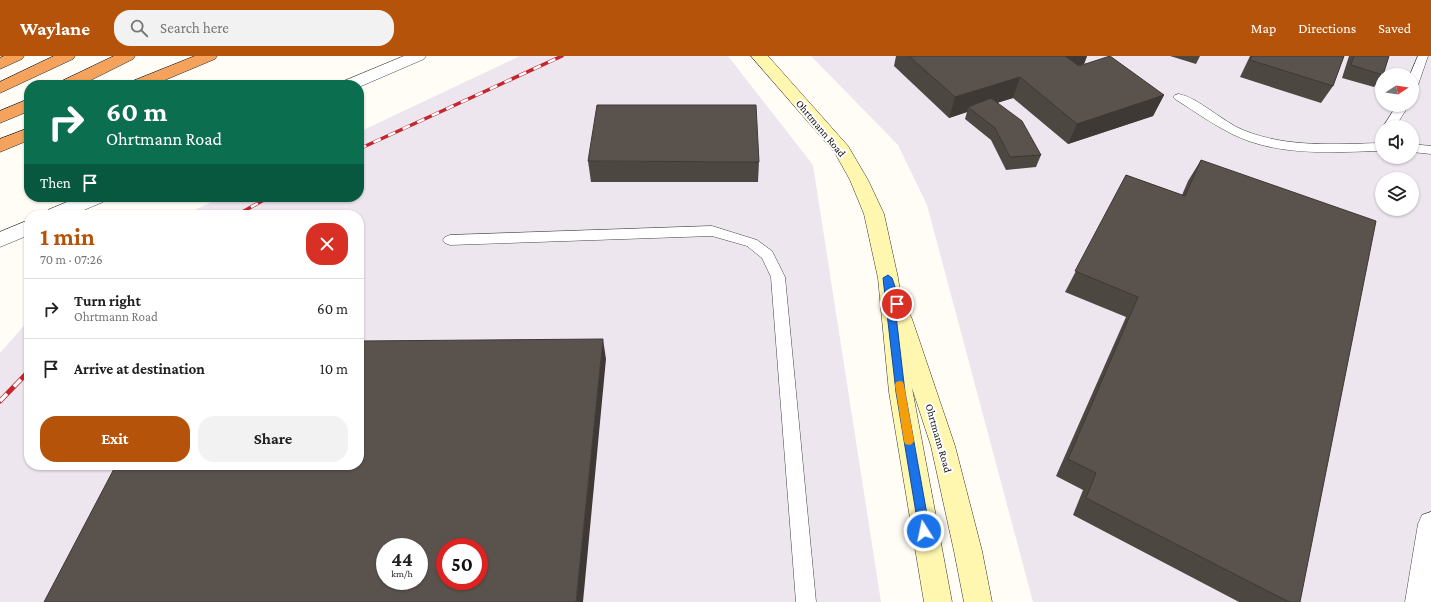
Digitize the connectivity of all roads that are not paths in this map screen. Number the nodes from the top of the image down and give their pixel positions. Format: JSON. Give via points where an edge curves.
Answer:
{"nodes":[{"id":1,"x":16,"y":56,"type":"edge"},
{"id":2,"x":67,"y":56,"type":"edge"},
{"id":3,"x":127,"y":56,"type":"edge"},
{"id":4,"x":209,"y":56,"type":"edge"},
{"id":5,"x":418,"y":56,"type":"edge"},
{"id":6,"x":759,"y":56,"type":"edge"},
{"id":7,"x":1423,"y":56,"type":"edge"},
{"id":8,"x":0,"y":64,"type":"edge"},
{"id":9,"x":1418,"y":68,"type":"edge"},
{"id":10,"x":78,"y":80,"type":"edge"},
{"id":11,"x":151,"y":80,"type":"edge"},
{"id":12,"x":362,"y":80,"type":"edge"},
{"id":13,"x":0,"y":88,"type":"edge"},
{"id":14,"x":1178,"y":97,"type":"dead end"},
{"id":15,"x":24,"y":106,"type":"edge"},
{"id":16,"x":0,"y":118,"type":"edge"},
{"id":17,"x":24,"y":135,"type":"edge"},
{"id":18,"x":0,"y":146,"type":"edge"},
{"id":19,"x":1375,"y":147,"type":"edge"},
{"id":20,"x":1419,"y":149,"type":"edge"},
{"id":21,"x":1431,"y":150,"type":"edge"},
{"id":22,"x":85,"y":202,"type":"edge"},
{"id":23,"x":66,"y":210,"type":"edge"},
{"id":24,"x":24,"y":229,"type":"edge"},
{"id":25,"x":0,"y":240,"type":"edge"},
{"id":26,"x":450,"y":240,"type":"dead end"},
{"id":27,"x":888,"y":278,"type":"junction"},
{"id":28,"x":1431,"y":524,"type":"edge"},
{"id":29,"x":968,"y":551,"type":"junction"},
{"id":30,"x":806,"y":602,"type":"edge"},
{"id":31,"x":938,"y":602,"type":"edge"},
{"id":32,"x":978,"y":602,"type":"edge"},
{"id":33,"x":995,"y":602,"type":"edge"},
{"id":34,"x":1419,"y":602,"type":"edge"}],
"edges":[{"from":1,"to":8,"type":"highway"},
{"from":2,"to":13,"type":"highway"},
{"from":3,"to":10,"type":"highway"},
{"from":4,"to":11,"type":"highway"},
{"from":5,"to":12,"type":"street"},
{"from":6,"to":27,"type":"main road","name":"Ohrtmann Road","via":[[842,150],[856,174],[874,214]]},
{"from":7,"to":9,"type":"lane"},
{"from":14,"to":19,"type":"lane","via":[[1237,132],[1262,140],[1286,146],[1315,148]]},
{"from":15,"to":16,"type":"highway"},
{"from":17,"to":18,"type":"highway"},
{"from":20,"to":21,"type":"lane"},
{"from":22,"to":23,"type":"street"},
{"from":24,"to":25,"type":"street"},
{"from":26,"to":30,"type":"lane","via":[[712,231],[752,242],[767,255],[778,277]]},
{"from":27,"to":29,"type":"main road","name":"Ohrtmann Road","via":[[943,446]]},
{"from":27,"to":31,"type":"main road","name":"Ohrtmann Road","via":[[900,392]]},
{"from":28,"to":34,"type":"street"},
{"from":29,"to":32,"type":"main road","name":"Ohrtmann Road"},
{"from":29,"to":33,"type":"main road"}]}
